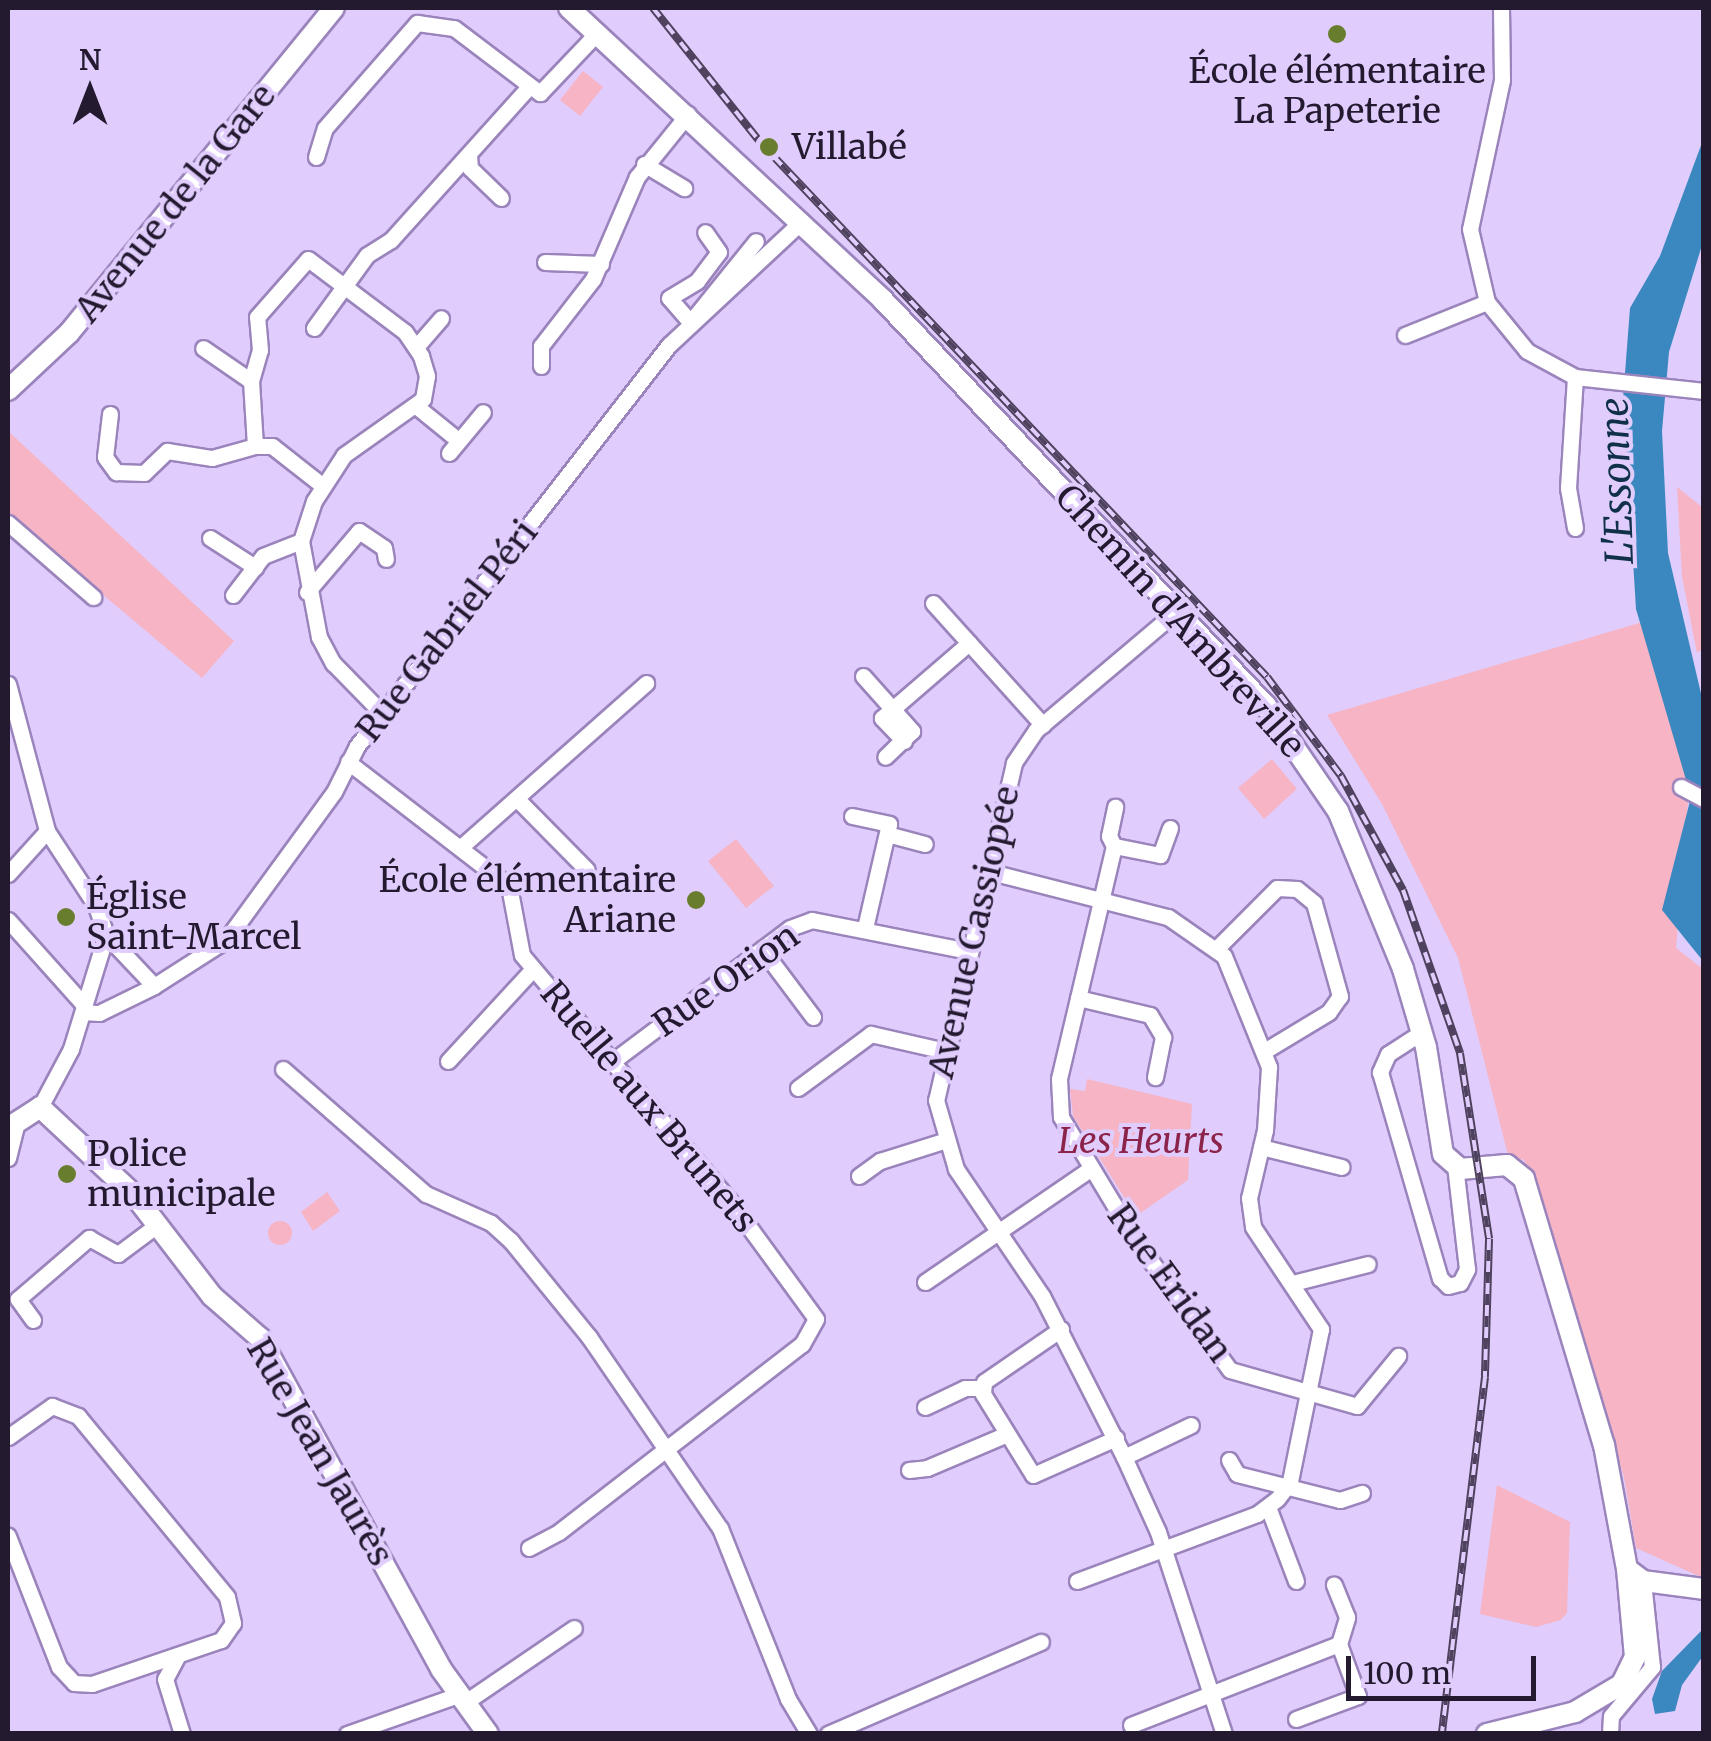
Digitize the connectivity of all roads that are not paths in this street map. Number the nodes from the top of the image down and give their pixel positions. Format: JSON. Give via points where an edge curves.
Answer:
{"nodes":[{"id":1,"x":334,"y":8,"type":"edge"},
{"id":2,"x":569,"y":8,"type":"edge"},
{"id":3,"x":1501,"y":8,"type":"edge"},
{"id":4,"x":598,"y":32,"type":"junction"},
{"id":5,"x":528,"y":88,"type":"junction"},
{"id":6,"x":688,"y":114,"type":"junction"},
{"id":7,"x":469,"y":155,"type":"junction"},
{"id":8,"x":316,"y":157,"type":"dead end"},
{"id":9,"x":644,"y":164,"type":"junction"},
{"id":10,"x":684,"y":188,"type":"dead end"},
{"id":11,"x":501,"y":198,"type":"dead end"},
{"id":12,"x":801,"y":222,"type":"junction"},
{"id":13,"x":705,"y":232,"type":"dead end"},
{"id":14,"x":756,"y":241,"type":"dead end"},
{"id":15,"x":546,"y":262,"type":"dead end"},
{"id":16,"x":601,"y":264,"type":"junction"},
{"id":17,"x":344,"y":282,"type":"junction"},
{"id":18,"x":1487,"y":302,"type":"junction"},
{"id":19,"x":441,"y":318,"type":"dead end"},
{"id":20,"x":692,"y":323,"type":"junction"},
{"id":21,"x":314,"y":328,"type":"dead end"},
{"id":22,"x":1405,"y":335,"type":"dead end"},
{"id":23,"x":416,"y":347,"type":"junction"},
{"id":24,"x":203,"y":348,"type":"dead end"},
{"id":25,"x":540,"y":366,"type":"dead end"},
{"id":26,"x":1576,"y":377,"type":"junction"},
{"id":27,"x":251,"y":381,"type":"junction"},
{"id":28,"x":8,"y":390,"type":"edge"},
{"id":29,"x":1704,"y":391,"type":"edge"},
{"id":30,"x":416,"y":406,"type":"junction"},
{"id":31,"x":483,"y":412,"type":"dead end"},
{"id":32,"x":110,"y":414,"type":"dead end"},
{"id":33,"x":255,"y":446,"type":"junction"},
{"id":34,"x":323,"y":486,"type":"junction"},
{"id":35,"x":8,"y":523,"type":"edge"},
{"id":36,"x":1575,"y":528,"type":"dead end"},
{"id":37,"x":210,"y":538,"type":"dead end"},
{"id":38,"x":301,"y":541,"type":"junction"},
{"id":39,"x":386,"y":560,"type":"dead end"},
{"id":40,"x":255,"y":567,"type":"junction"},
{"id":41,"x":307,"y":592,"type":"junction"},
{"id":42,"x":233,"y":594,"type":"dead end"},
{"id":43,"x":94,"y":597,"type":"dead end"},
{"id":44,"x":933,"y":603,"type":"dead end"},
{"id":45,"x":1178,"y":610,"type":"junction"},
{"id":46,"x":969,"y":643,"type":"junction"},
{"id":47,"x":863,"y":676,"type":"dead end"},
{"id":48,"x":646,"y":683,"type":"dead end"},
{"id":49,"x":8,"y":684,"type":"edge"},
{"id":50,"x":893,"y":709,"type":"junction"},
{"id":51,"x":383,"y":714,"type":"junction"},
{"id":52,"x":1043,"y":725,"type":"junction"},
{"id":53,"x":885,"y":757,"type":"dead end"},
{"id":54,"x":348,"y":762,"type":"junction"},
{"id":55,"x":1681,"y":787,"type":"dead end"},
{"id":56,"x":1704,"y":799,"type":"edge"},
{"id":57,"x":518,"y":800,"type":"junction"},
{"id":58,"x":1116,"y":807,"type":"dead end"},
{"id":59,"x":852,"y":816,"type":"dead end"},
{"id":60,"x":1170,"y":828,"type":"dead end"},
{"id":61,"x":47,"y":832,"type":"junction"},
{"id":62,"x":886,"y":834,"type":"junction"},
{"id":63,"x":925,"y":844,"type":"dead end"},
{"id":64,"x":462,"y":846,"type":"junction"},
{"id":65,"x":1114,"y":846,"type":"junction"},
{"id":66,"x":588,"y":870,"type":"dead end"},
{"id":67,"x":987,"y":871,"type":"junction"},
{"id":68,"x":8,"y":874,"type":"edge"},
{"id":69,"x":1102,"y":898,"type":"junction"},
{"id":70,"x":8,"y":920,"type":"edge"},
{"id":71,"x":865,"y":928,"type":"junction"},
{"id":72,"x":106,"y":935,"type":"junction"},
{"id":73,"x":1217,"y":948,"type":"junction"},
{"id":74,"x":762,"y":949,"type":"junction"},
{"id":75,"x":968,"y":950,"type":"junction"},
{"id":76,"x":534,"y":969,"type":"junction"},
{"id":77,"x":154,"y":986,"type":"junction"},
{"id":78,"x":1078,"y":998,"type":"junction"},
{"id":79,"x":84,"y":1009,"type":"junction"},
{"id":80,"x":813,"y":1017,"type":"dead end"},
{"id":81,"x":1422,"y":1032,"type":"junction"},
{"id":82,"x":1266,"y":1050,"type":"junction"},
{"id":83,"x":946,"y":1051,"type":"junction"},
{"id":84,"x":448,"y":1061,"type":"dead end"},
{"id":85,"x":609,"y":1064,"type":"junction"},
{"id":86,"x":282,"y":1069,"type":"dead end"},
{"id":87,"x":1155,"y":1077,"type":"dead end"},
{"id":88,"x":798,"y":1088,"type":"dead end"},
{"id":89,"x":40,"y":1107,"type":"junction"},
{"id":90,"x":12,"y":1128,"type":"edge"},
{"id":91,"x":943,"y":1141,"type":"junction"},
{"id":92,"x":1261,"y":1147,"type":"junction"},
{"id":93,"x":8,"y":1158,"type":"edge"},
{"id":94,"x":1342,"y":1166,"type":"dead end"},
{"id":95,"x":1455,"y":1166,"type":"junction"},
{"id":96,"x":1090,"y":1169,"type":"junction"},
{"id":97,"x":860,"y":1176,"type":"dead end"},
{"id":98,"x":158,"y":1225,"type":"junction"},
{"id":99,"x":997,"y":1232,"type":"junction"},
{"id":100,"x":1368,"y":1264,"type":"dead end"},
{"id":101,"x":924,"y":1282,"type":"dead end"},
{"id":102,"x":1293,"y":1284,"type":"junction"},
{"id":103,"x":13,"y":1303,"type":"edge"},
{"id":104,"x":33,"y":1320,"type":"dead end"},
{"id":105,"x":1061,"y":1329,"type":"junction"},
{"id":106,"x":1398,"y":1356,"type":"dead end"},
{"id":107,"x":981,"y":1388,"type":"junction"},
{"id":108,"x":1310,"y":1394,"type":"junction"},
{"id":109,"x":925,"y":1408,"type":"dead end"},
{"id":110,"x":1191,"y":1426,"type":"dead end"},
{"id":111,"x":1007,"y":1434,"type":"junction"},
{"id":112,"x":8,"y":1437,"type":"edge"},
{"id":113,"x":1116,"y":1438,"type":"junction"},
{"id":114,"x":664,"y":1448,"type":"junction"},
{"id":115,"x":1124,"y":1457,"type":"junction"},
{"id":116,"x":1229,"y":1460,"type":"dead end"},
{"id":117,"x":909,"y":1470,"type":"dead end"},
{"id":118,"x":1287,"y":1486,"type":"junction"},
{"id":119,"x":1362,"y":1493,"type":"dead end"},
{"id":120,"x":1268,"y":1507,"type":"junction"},
{"id":121,"x":8,"y":1536,"type":"edge"},
{"id":122,"x":528,"y":1548,"type":"dead end"},
{"id":123,"x":1164,"y":1548,"type":"junction"},
{"id":124,"x":1635,"y":1575,"type":"junction"},
{"id":125,"x":1077,"y":1580,"type":"dead end"},
{"id":126,"x":1296,"y":1581,"type":"dead end"},
{"id":127,"x":1334,"y":1584,"type":"dead end"},
{"id":128,"x":1704,"y":1590,"type":"edge"},
{"id":129,"x":574,"y":1628,"type":"dead end"},
{"id":130,"x":1041,"y":1642,"type":"dead end"},
{"id":131,"x":1338,"y":1644,"type":"junction"},
{"id":132,"x":178,"y":1656,"type":"junction"},
{"id":133,"x":140,"y":1668,"type":"junction"},
{"id":134,"x":165,"y":1679,"type":"junction"},
{"id":135,"x":1211,"y":1694,"type":"junction"},
{"id":136,"x":461,"y":1699,"type":"junction"},
{"id":137,"x":1296,"y":1719,"type":"dead end"},
{"id":138,"x":1132,"y":1724,"type":"dead end"},
{"id":139,"x":1520,"y":1729,"type":"edge"},
{"id":140,"x":182,"y":1734,"type":"edge"},
{"id":141,"x":348,"y":1734,"type":"edge"},
{"id":142,"x":488,"y":1734,"type":"edge"},
{"id":143,"x":808,"y":1734,"type":"edge"},
{"id":144,"x":828,"y":1734,"type":"edge"},
{"id":145,"x":1224,"y":1734,"type":"edge"},
{"id":146,"x":1487,"y":1734,"type":"edge"},
{"id":147,"x":1610,"y":1734,"type":"edge"}],
"edges":[{"from":1,"to":28,"type":"street","name":"Avenue de la Gare","via":[[69,333]]},
{"from":2,"to":4,"type":"street","name":"Chemin d'Ambreville"},
{"from":3,"to":18,"type":"street","via":[[1502,80],[1470,229]]},
{"from":4,"to":5,"type":"street","via":[[551,88]]},
{"from":4,"to":6,"type":"street","name":"Chemin d'Ambreville"},
{"from":5,"to":7,"type":"street"},
{"from":5,"to":8,"type":"street","via":[[454,28],[423,21],[401,36],[326,128]]},
{"from":6,"to":9,"type":"street"},
{"from":6,"to":12,"type":"street","name":"Chemin d'Ambreville"},
{"from":7,"to":11,"type":"street","via":[[470,168]]},
{"from":7,"to":17,"type":"street"},
{"from":9,"to":10,"type":"street"},
{"from":9,"to":16,"type":"street"},
{"from":12,"to":20,"type":"street","name":"Rue Gabriel Péri"},
{"from":12,"to":45,"type":"street","name":"Chemin d'Ambreville"},
{"from":13,"to":20,"type":"street","via":[[719,252],[698,281],[669,298]]},
{"from":14,"to":20,"type":"street"},
{"from":15,"to":16,"type":"street"},
{"from":16,"to":25,"type":"street","via":[[541,346]]},
{"from":17,"to":21,"type":"street"},
{"from":17,"to":23,"type":"street"},
{"from":17,"to":27,"type":"street","via":[[315,260],[300,262],[257,317],[260,350]]},
{"from":18,"to":22,"type":"street"},
{"from":18,"to":26,"type":"street","via":[[1527,351]]},
{"from":19,"to":23,"type":"street"},
{"from":20,"to":51,"type":"street","name":"Rue Gabriel Péri"},
{"from":23,"to":30,"type":"street","via":[[427,376]]},
{"from":24,"to":27,"type":"street"},
{"from":26,"to":29,"type":"street"},
{"from":26,"to":36,"type":"street","via":[[1568,488]]},
{"from":27,"to":33,"type":"street"},
{"from":30,"to":31,"type":"street","via":[[454,447]]},
{"from":30,"to":34,"type":"street","via":[[366,435]]},
{"from":32,"to":33,"type":"street","via":[[105,457],[116,472],[144,473],[170,450],[205,458]]},
{"from":33,"to":34,"type":"street","via":[[272,446]]},
{"from":34,"to":38,"type":"street"},
{"from":35,"to":43,"type":"street"},
{"from":37,"to":40,"type":"street"},
{"from":38,"to":40,"type":"street","via":[[263,556]]},
{"from":38,"to":41,"type":"street"},
{"from":39,"to":41,"type":"street","via":[[384,548],[359,530]]},
{"from":40,"to":42,"type":"street"},
{"from":41,"to":51,"type":"street","via":[[332,663]]},
{"from":44,"to":46,"type":"street"},
{"from":45,"to":52,"type":"street","name":"Avenue Cassiopée"},
{"from":45,"to":81,"type":"street","name":"Chemin d'Ambreville","via":[[1275,717],[1338,811],[1382,912]]},
{"from":46,"to":50,"type":"street"},
{"from":46,"to":52,"type":"street"},
{"from":47,"to":50,"type":"street"},
{"from":48,"to":57,"type":"street"},
{"from":49,"to":61,"type":"street"},
{"from":50,"to":53,"type":"street","via":[[882,718],[904,742]]},
{"from":51,"to":54,"type":"street","name":"Rue Gabriel Péri"},
{"from":52,"to":67,"type":"street","name":"Avenue Cassiopée","via":[[1014,763]]},
{"from":54,"to":64,"type":"street","name":"Ruelle aux Brunets"},
{"from":54,"to":77,"type":"street","name":"Rue Gabriel Péri","via":[[226,940]]},
{"from":55,"to":56,"type":"street"},
{"from":57,"to":64,"type":"street"},
{"from":57,"to":66,"type":"street"},
{"from":58,"to":65,"type":"street","name":"Rue Eridan","via":[[1109,836]]},
{"from":59,"to":62,"type":"street","via":[[889,824]]},
{"from":60,"to":65,"type":"street","via":[[1160,855]]},
{"from":61,"to":68,"type":"street"},
{"from":61,"to":72,"type":"street","via":[[96,906]]},
{"from":62,"to":63,"type":"street"},
{"from":62,"to":71,"type":"street"},
{"from":64,"to":76,"type":"street","name":"Ruelle aux Brunets","via":[[509,886],[518,941]]},
{"from":65,"to":69,"type":"street","name":"Rue Eridan"},
{"from":67,"to":69,"type":"street"},
{"from":67,"to":75,"type":"street","name":"Avenue Cassiopée"},
{"from":69,"to":73,"type":"street","via":[[1168,918]]},
{"from":69,"to":78,"type":"street","name":"Rue Eridan"},
{"from":70,"to":79,"type":"street"},
{"from":71,"to":74,"type":"street","name":"Rue Orion","via":[[812,920]]},
{"from":71,"to":75,"type":"street","name":"Rue Orion"},
{"from":72,"to":77,"type":"street"},
{"from":72,"to":79,"type":"street"},
{"from":73,"to":82,"type":"street"},
{"from":73,"to":82,"type":"street","via":[[1277,888],[1298,889],[1314,904],[1340,996],[1329,1012]]},
{"from":74,"to":80,"type":"street"},
{"from":74,"to":85,"type":"street","name":"Rue Orion"},
{"from":75,"to":83,"type":"street","name":"Avenue Cassiopée"},
{"from":76,"to":84,"type":"street"},
{"from":76,"to":85,"type":"street","name":"Ruelle aux Brunets"},
{"from":77,"to":79,"type":"street","name":"Rue Gabriel Péri","via":[[99,1013]]},
{"from":78,"to":87,"type":"street","via":[[1150,1015],[1163,1037]]},
{"from":78,"to":96,"type":"street","name":"Rue Eridan","via":[[1057,1105]]},
{"from":79,"to":89,"type":"street"},
{"from":81,"to":95,"type":"street","name":"Chemin d'Ambreville","via":[[1440,1146]]},
{"from":81,"to":95,"type":"street","via":[[1388,1054],[1380,1072],[1440,1278],[1448,1286],[1460,1284],[1467,1269]]},
{"from":82,"to":92,"type":"street","via":[[1271,1082]]},
{"from":83,"to":88,"type":"street","via":[[871,1034]]},
{"from":83,"to":91,"type":"street","name":"Avenue Cassiopée","via":[[936,1100]]},
{"from":85,"to":114,"type":"street","name":"Ruelle aux Brunets","via":[[733,1205],[816,1319],[802,1344]]},
{"from":86,"to":114,"type":"street","via":[[426,1194],[491,1223],[511,1241],[589,1337]]},
{"from":89,"to":90,"type":"street"},
{"from":89,"to":98,"type":"street","name":"Rue Jean Jaurès"},
{"from":90,"to":93,"type":"street"},
{"from":91,"to":97,"type":"street","via":[[880,1161]]},
{"from":91,"to":99,"type":"street","name":"Avenue Cassiopée"},
{"from":92,"to":94,"type":"street"},
{"from":92,"to":102,"type":"street","via":[[1250,1216],[1263,1249]]},
{"from":95,"to":124,"type":"street","via":[[1508,1165],[1523,1177],[1604,1445]]},
{"from":96,"to":99,"type":"street"},
{"from":96,"to":108,"type":"street","name":"Rue Eridan","via":[[1221,1363],[1244,1377]]},
{"from":98,"to":103,"type":"street","via":[[118,1254],[88,1238]]},
{"from":98,"to":136,"type":"street","name":"Rue Jean Jaurès","via":[[212,1296],[266,1348]]},
{"from":99,"to":101,"type":"street"},
{"from":99,"to":105,"type":"street","name":"Avenue Cassiopée"},
{"from":100,"to":102,"type":"street"},
{"from":102,"to":108,"type":"street","via":[[1321,1329]]},
{"from":103,"to":104,"type":"street"},
{"from":105,"to":107,"type":"street"},
{"from":105,"to":113,"type":"street","name":"Avenue Cassiopée"},
{"from":106,"to":108,"type":"street","name":"Rue Eridan","via":[[1360,1405]]},
{"from":107,"to":109,"type":"street","via":[[964,1388]]},
{"from":107,"to":111,"type":"street"},
{"from":108,"to":118,"type":"street"},
{"from":110,"to":115,"type":"street"},
{"from":111,"to":113,"type":"street","via":[[1033,1475]]},
{"from":111,"to":117,"type":"street"},
{"from":112,"to":132,"type":"street","via":[[42,1410],[70,1410],[227,1597],[234,1614],[228,1632]]},
{"from":113,"to":115,"type":"street","name":"Avenue Cassiopée"},
{"from":114,"to":122,"type":"street","via":[[559,1532]]},
{"from":114,"to":143,"type":"street","via":[[720,1528]]},
{"from":115,"to":123,"type":"street","name":"Avenue Cassiopée"},
{"from":116,"to":118,"type":"street","via":[[1237,1474]]},
{"from":118,"to":119,"type":"street","via":[[1340,1500]]},
{"from":118,"to":120,"type":"street"},
{"from":120,"to":123,"type":"street"},
{"from":120,"to":126,"type":"street"},
{"from":121,"to":133,"type":"street","via":[[65,1677],[92,1684]]},
{"from":123,"to":125,"type":"street"},
{"from":123,"to":135,"type":"street","name":"Avenue Cassiopée"},
{"from":124,"to":128,"type":"street"},
{"from":124,"to":139,"type":"street","via":[[1632,1671],[1593,1705]]},
{"from":124,"to":147,"type":"street","via":[[1652,1667],[1611,1716]]},
{"from":127,"to":131,"type":"street","via":[[1347,1617]]},
{"from":129,"to":136,"type":"street"},
{"from":130,"to":144,"type":"street"},
{"from":131,"to":135,"type":"street"},
{"from":131,"to":137,"type":"street","via":[[1358,1696]]},
{"from":132,"to":133,"type":"street"},
{"from":132,"to":134,"type":"street"},
{"from":133,"to":134,"type":"street"},
{"from":134,"to":140,"type":"street"},
{"from":135,"to":138,"type":"street"},
{"from":135,"to":145,"type":"street","name":"Avenue Cassiopée"},
{"from":136,"to":141,"type":"street"},
{"from":136,"to":142,"type":"street","name":"Rue Jean Jaurès"},
{"from":139,"to":146,"type":"street"}]}
